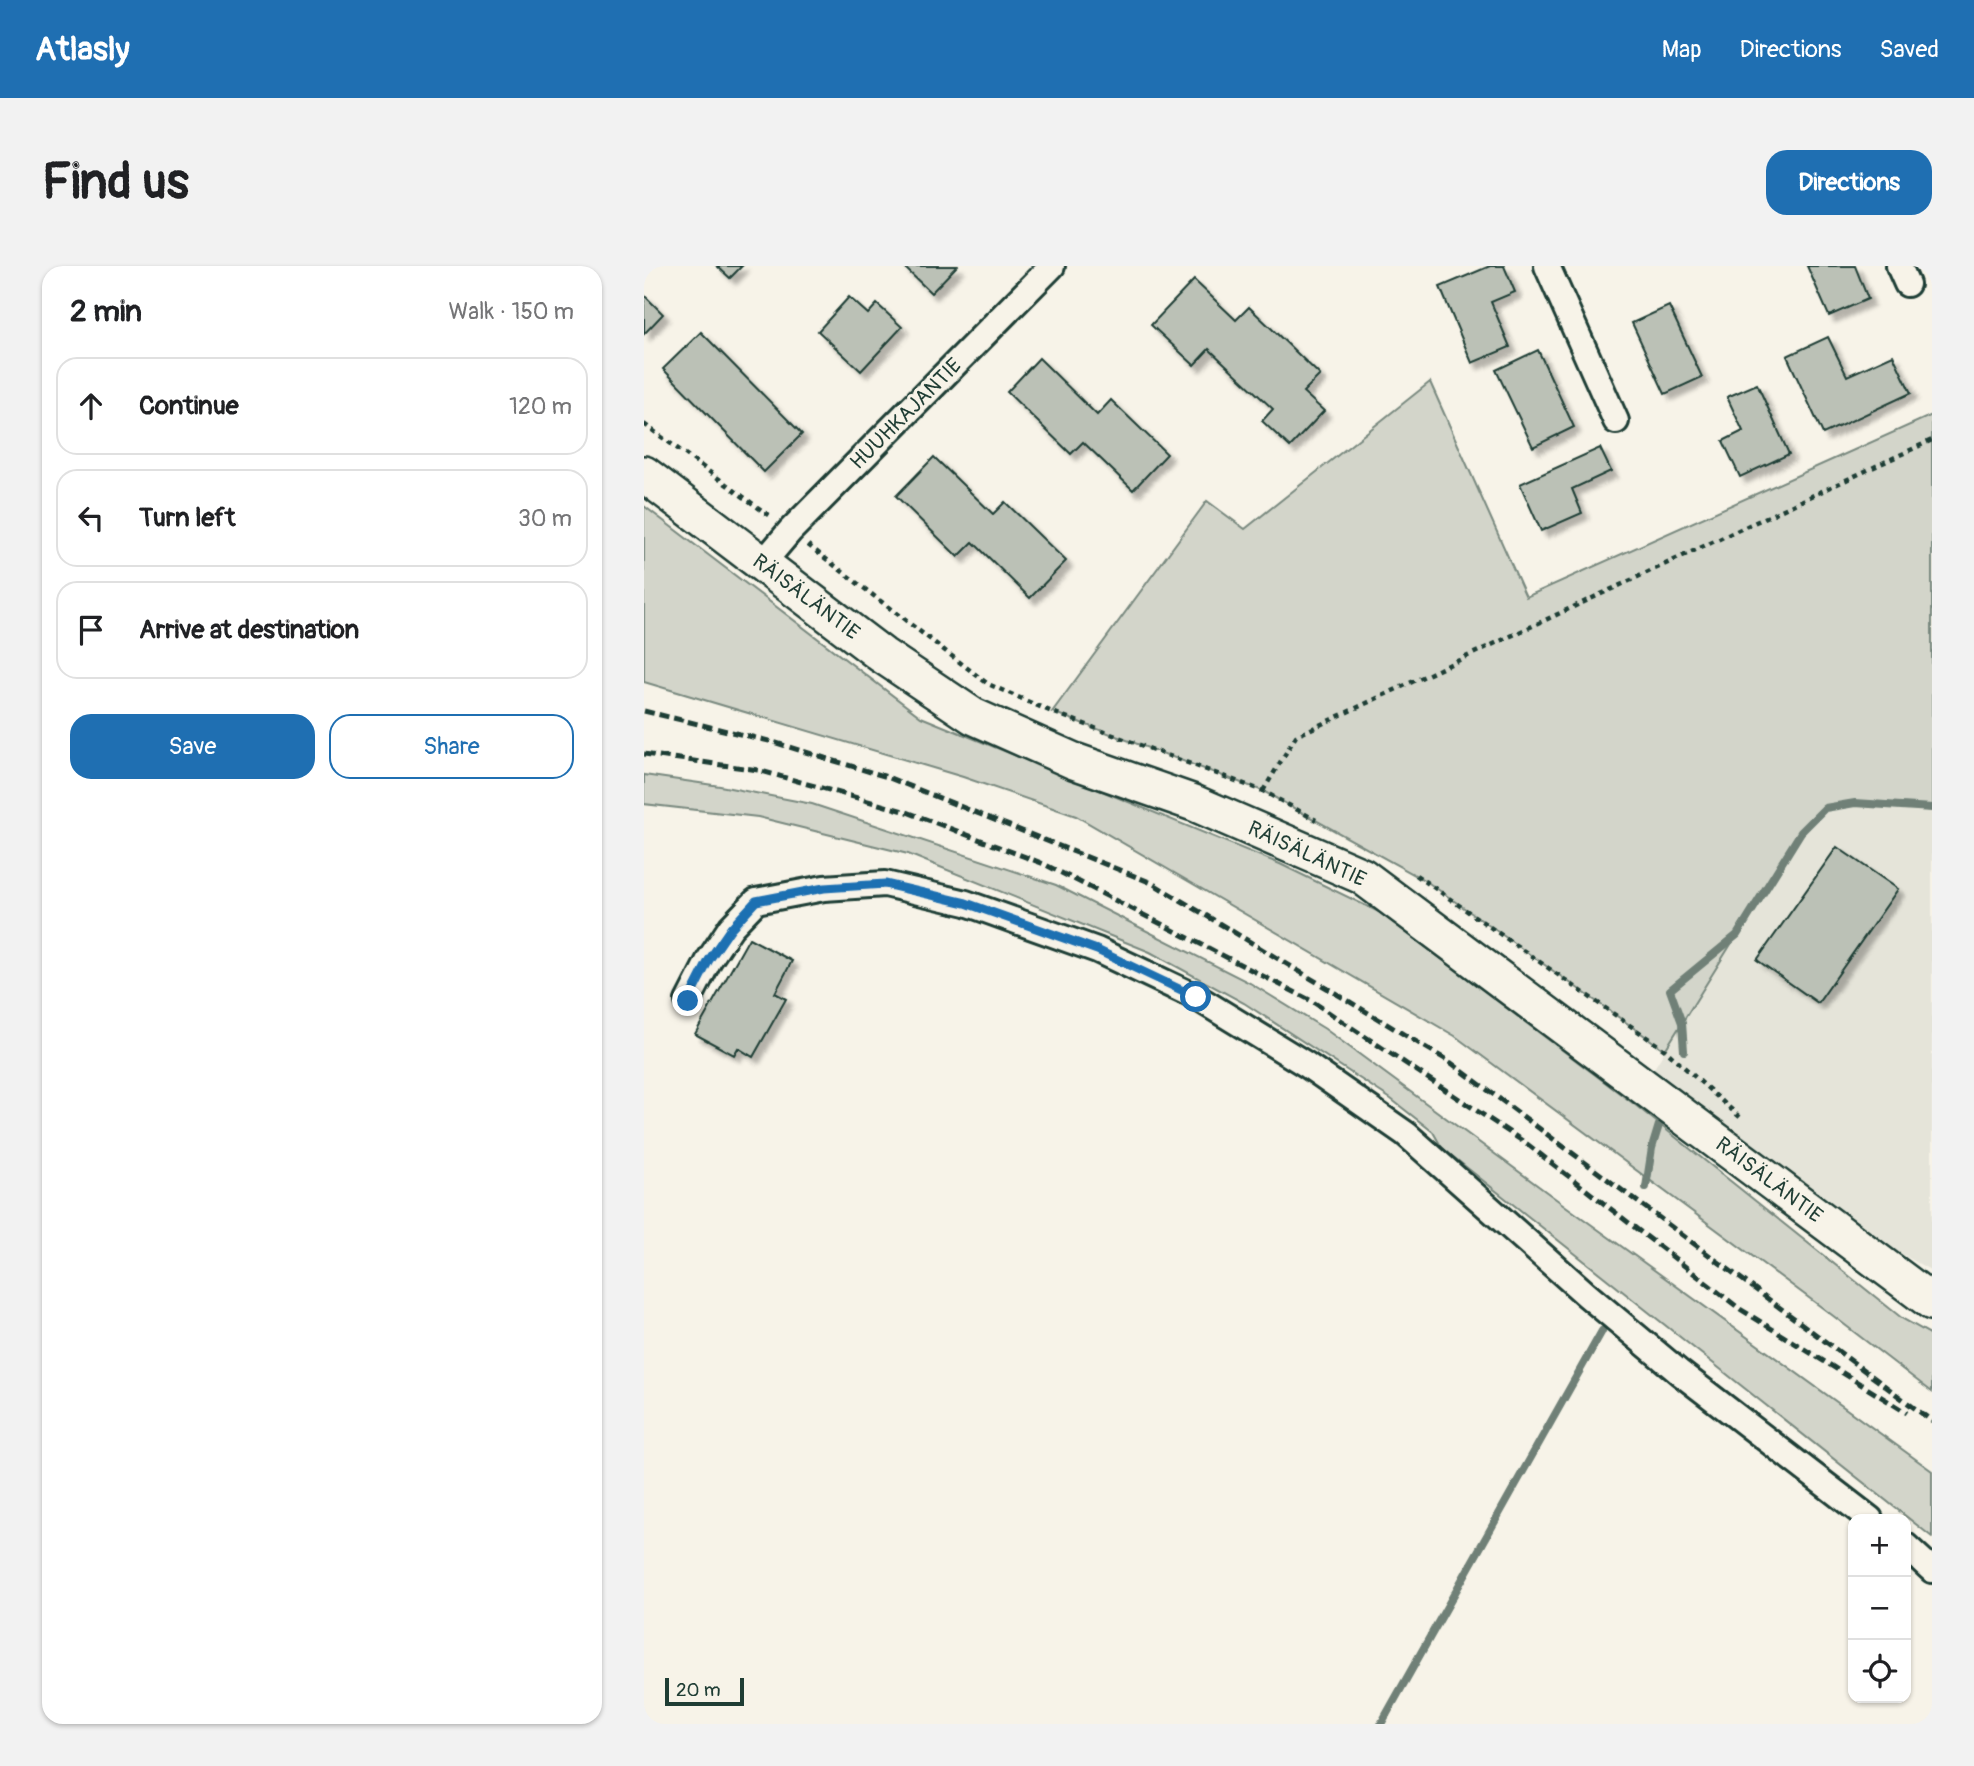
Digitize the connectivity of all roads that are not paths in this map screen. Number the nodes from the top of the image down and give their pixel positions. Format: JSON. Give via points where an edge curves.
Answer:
{"nodes":[{"id":1,"x":1052,"y":266,"type":"edge"},
{"id":2,"x":1547,"y":266,"type":"edge"},
{"id":3,"x":1616,"y":421,"type":"dead end"},
{"id":4,"x":644,"y":474,"type":"edge"},
{"id":5,"x":762,"y":564,"type":"junction"},
{"id":6,"x":688,"y":1001,"type":"dead end"},
{"id":7,"x":1932,"y":1302,"type":"edge"},
{"id":8,"x":1864,"y":1514,"type":"edge"},
{"id":9,"x":1911,"y":1551,"type":"edge"},
{"id":10,"x":1932,"y":1570,"type":"edge"}],
"edges":[{"from":1,"to":5,"type":"street","name":"HUUHKAJANTIE"},
{"from":2,"to":3,"type":"street"},
{"from":4,"to":5,"type":"street","name":"RÄISÄLÄNTIE"},
{"from":5,"to":7,"type":"street","name":"RÄISÄLÄNTIE","via":[[882,655],[974,716],[1362,876]]},
{"from":6,"to":8,"type":"street","via":[[709,960],[756,901],[824,888],[885,884],[966,903],[1097,950],[1196,997],[1307,1065],[1406,1135],[1679,1372]]},
{"from":9,"to":10,"type":"street"}]}
